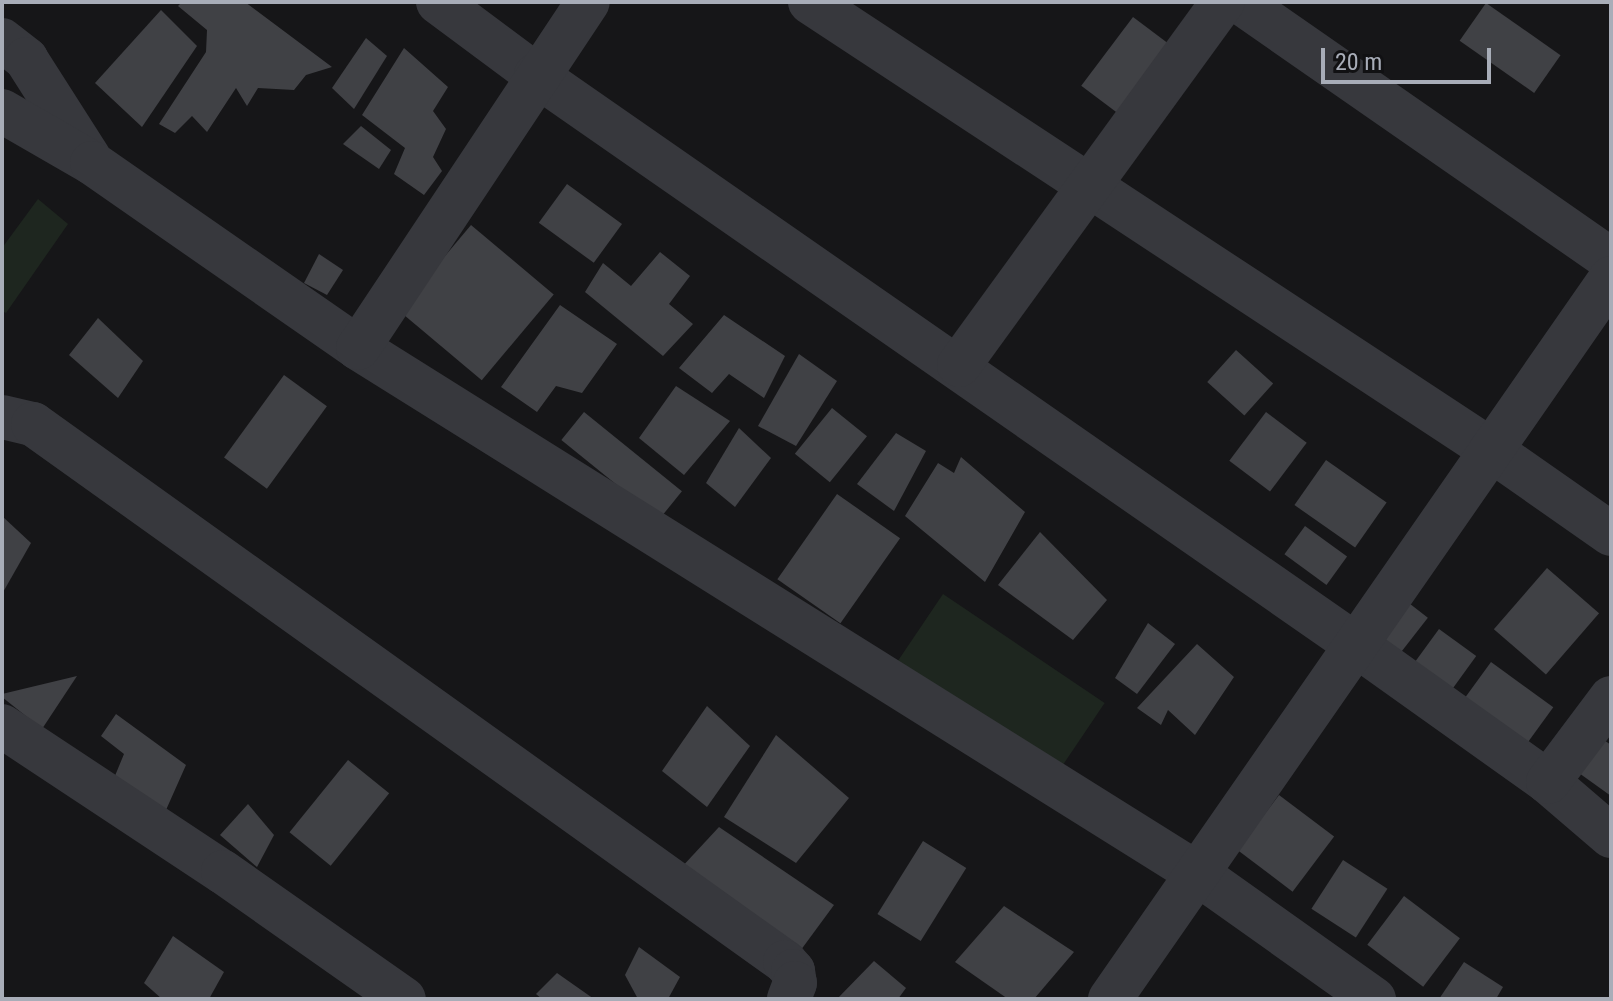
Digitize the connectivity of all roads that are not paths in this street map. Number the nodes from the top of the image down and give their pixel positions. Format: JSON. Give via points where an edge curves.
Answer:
{"nodes":[{"id":1,"x":438,"y":2,"type":"edge"},
{"id":2,"x":588,"y":2,"type":"edge"},
{"id":3,"x":810,"y":2,"type":"edge"},
{"id":4,"x":1223,"y":2,"type":"edge"},
{"id":5,"x":1240,"y":2,"type":"edge"},
{"id":6,"x":2,"y":40,"type":"edge"},
{"id":7,"x":536,"y":75,"type":"junction"},
{"id":8,"x":2,"y":111,"type":"edge"},
{"id":9,"x":92,"y":163,"type":"junction"},
{"id":10,"x":1091,"y":186,"type":"junction"},
{"id":11,"x":1611,"y":260,"type":"edge"},
{"id":12,"x":1611,"y":278,"type":"edge"},
{"id":13,"x":358,"y":348,"type":"junction"},
{"id":14,"x":959,"y":365,"type":"junction"},
{"id":15,"x":2,"y":417,"type":"edge"},
{"id":16,"x":1491,"y":450,"type":"junction"},
{"id":17,"x":1611,"y":534,"type":"edge"},
{"id":18,"x":1356,"y":645,"type":"junction"},
{"id":19,"x":1611,"y":698,"type":"edge"},
{"id":20,"x":2,"y":726,"type":"edge"},
{"id":21,"x":1548,"y":782,"type":"junction"},
{"id":22,"x":1611,"y":836,"type":"edge"},
{"id":23,"x":1198,"y":874,"type":"junction"},
{"id":24,"x":404,"y":999,"type":"edge"},
{"id":25,"x":789,"y":999,"type":"edge"},
{"id":26,"x":1110,"y":999,"type":"edge"},
{"id":27,"x":1374,"y":999,"type":"edge"}],
"edges":[{"from":1,"to":7,"type":"street"},
{"from":2,"to":7,"type":"street"},
{"from":3,"to":10,"type":"street"},
{"from":4,"to":10,"type":"street"},
{"from":5,"to":11,"type":"street"},
{"from":6,"to":9,"type":"street","via":[[26,59]]},
{"from":7,"to":13,"type":"street"},
{"from":7,"to":14,"type":"street"},
{"from":8,"to":9,"type":"street"},
{"from":9,"to":13,"type":"street"},
{"from":10,"to":14,"type":"street"},
{"from":10,"to":16,"type":"street"},
{"from":12,"to":16,"type":"street"},
{"from":13,"to":23,"type":"street"},
{"from":14,"to":18,"type":"street"},
{"from":15,"to":25,"type":"street","via":[[33,424],[95,467],[785,962],[795,983]]},
{"from":16,"to":17,"type":"street"},
{"from":16,"to":18,"type":"street"},
{"from":18,"to":21,"type":"street"},
{"from":18,"to":23,"type":"street"},
{"from":19,"to":21,"type":"street"},
{"from":20,"to":24,"type":"street"},
{"from":21,"to":22,"type":"street"},
{"from":23,"to":26,"type":"street"},
{"from":23,"to":27,"type":"street"}]}
